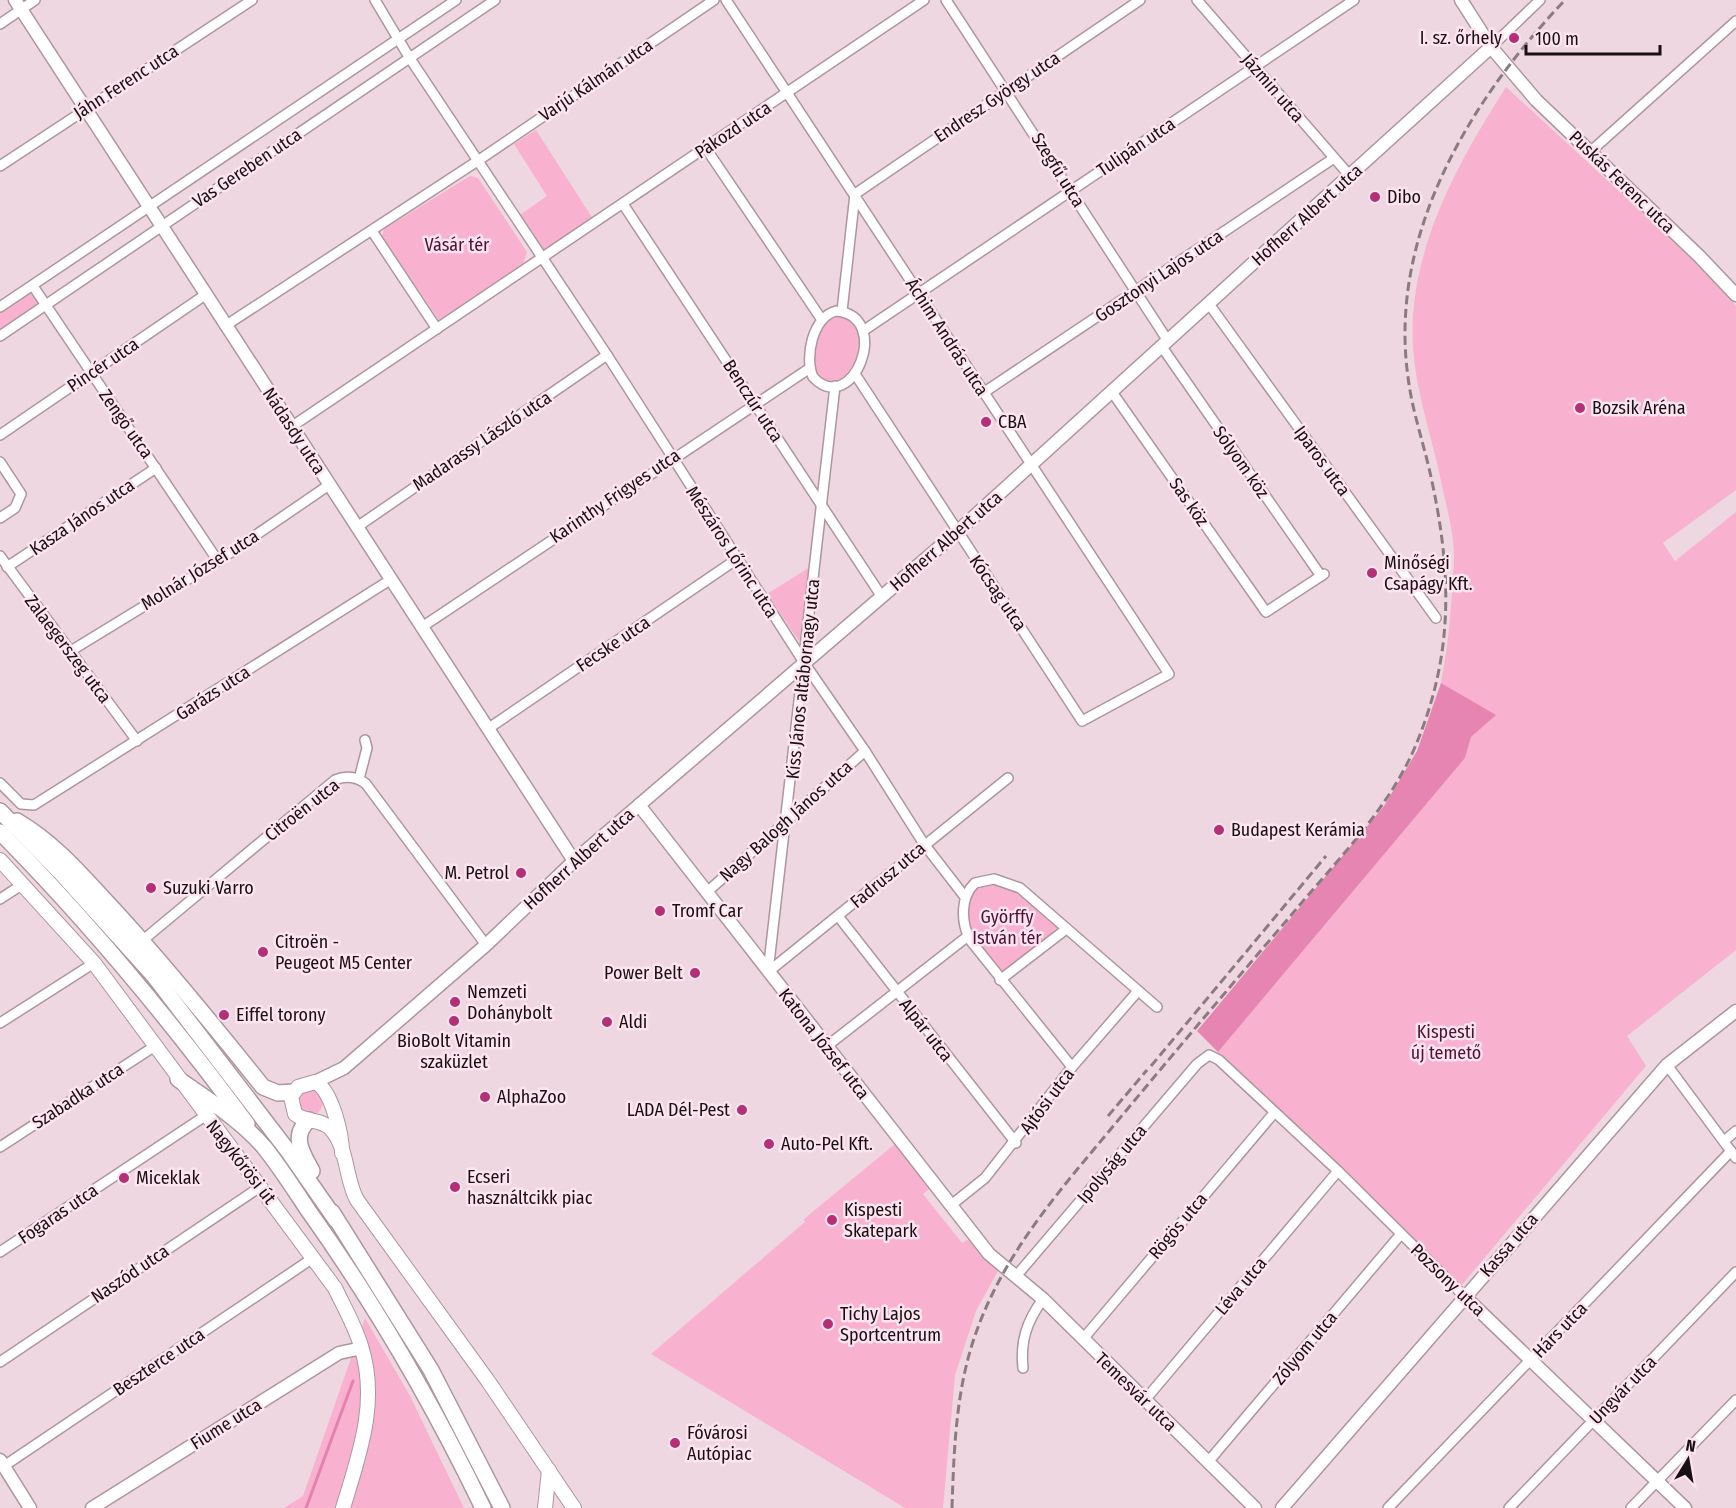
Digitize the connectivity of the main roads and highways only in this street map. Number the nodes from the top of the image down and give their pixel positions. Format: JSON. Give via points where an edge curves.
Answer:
{"nodes":[{"id":1,"x":0,"y":811,"type":"edge"},
{"id":2,"x":0,"y":832,"type":"edge"},
{"id":3,"x":0,"y":860,"type":"edge"},
{"id":4,"x":178,"y":1079,"type":"junction"},
{"id":5,"x":293,"y":1092,"type":"junction"},
{"id":6,"x":328,"y":1098,"type":"junction"},
{"id":7,"x":310,"y":1120,"type":"junction"},
{"id":8,"x":262,"y":1146,"type":"junction"},
{"id":9,"x":342,"y":1153,"type":"junction"},
{"id":10,"x":336,"y":1220,"type":"junction"},
{"id":11,"x":549,"y":1470,"type":"junction"},
{"id":12,"x":343,"y":1508,"type":"edge"},
{"id":13,"x":483,"y":1508,"type":"edge"},
{"id":14,"x":502,"y":1508,"type":"edge"},
{"id":15,"x":545,"y":1508,"type":"edge"},
{"id":16,"x":574,"y":1508,"type":"edge"}],
"edges":[{"from":1,"to":5,"type":"main road","via":[[55,848],[142,941],[263,1087],[278,1093]]},
{"from":1,"to":10,"type":"main road","via":[[154,976]]},
{"from":2,"to":8,"type":"main road","name":"Nagykőrösi út","via":[[122,965],[218,1084]]},
{"from":3,"to":4,"type":"main road","name":"Nagykőrösi út","via":[[94,963]]},
{"from":4,"to":8,"type":"main road","via":[[219,1107]]},
{"from":4,"to":12,"type":"main road","name":"Nagykőrösi út","via":[[334,1288],[362,1348],[368,1416]]},
{"from":5,"to":6,"type":"main road","via":[[303,1084],[315,1082]]},
{"from":5,"to":7,"type":"main road","via":[[292,1109],[300,1118]]},
{"from":6,"to":7,"type":"main road","via":[[325,1113]]},
{"from":6,"to":9,"type":"main road","via":[[340,1130]]},
{"from":7,"to":9,"type":"main road","via":[[333,1130]]},
{"from":7,"to":10,"type":"main road","via":[[300,1131],[300,1147]]},
{"from":8,"to":13,"type":"main road","via":[[391,1336]]},
{"from":9,"to":11,"type":"main road","via":[[349,1185],[357,1200]]},
{"from":10,"to":14,"type":"main road","via":[[431,1370]]},
{"from":11,"to":15,"type":"main road"},
{"from":11,"to":16,"type":"main road"}]}
